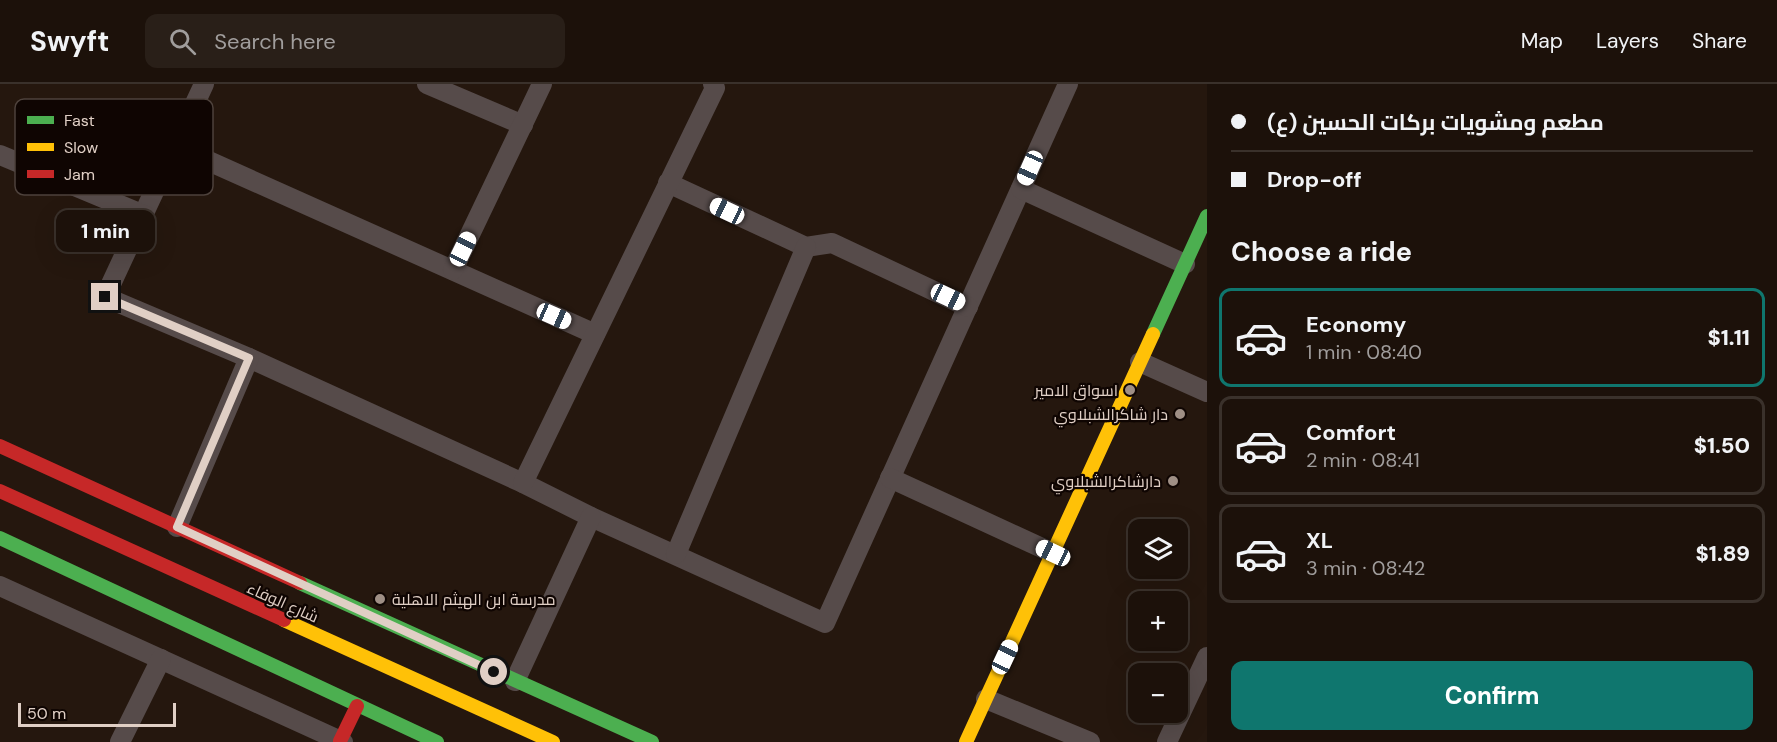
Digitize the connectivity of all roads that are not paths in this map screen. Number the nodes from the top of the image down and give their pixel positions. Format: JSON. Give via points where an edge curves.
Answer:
{"nodes":[{"id":1,"x":204,"y":84,"type":"edge"},
{"id":2,"x":427,"y":84,"type":"edge"},
{"id":3,"x":542,"y":84,"type":"edge"},
{"id":4,"x":713,"y":84,"type":"edge"},
{"id":5,"x":1068,"y":84,"type":"edge"},
{"id":6,"x":197,"y":99,"type":"edge"},
{"id":7,"x":523,"y":125,"type":"junction"},
{"id":8,"x":0,"y":155,"type":"edge"},
{"id":9,"x":15,"y":161,"type":"edge"},
{"id":10,"x":213,"y":163,"type":"edge"},
{"id":11,"x":668,"y":183,"type":"junction"},
{"id":12,"x":1021,"y":189,"type":"junction"},
{"id":13,"x":98,"y":195,"type":"edge"},
{"id":14,"x":153,"y":195,"type":"edge"},
{"id":15,"x":144,"y":214,"type":"junction"},
{"id":16,"x":1207,"y":216,"type":"edge"},
{"id":17,"x":806,"y":247,"type":"junction"},
{"id":18,"x":1185,"y":264,"type":"junction"},
{"id":19,"x":453,"y":270,"type":"junction"},
{"id":20,"x":968,"y":306,"type":"junction"},
{"id":21,"x":595,"y":334,"type":"junction"},
{"id":22,"x":249,"y":358,"type":"junction"},
{"id":23,"x":1140,"y":362,"type":"junction"},
{"id":24,"x":1207,"y":392,"type":"edge"},
{"id":25,"x":0,"y":446,"type":"edge"},
{"id":26,"x":890,"y":478,"type":"junction"},
{"id":27,"x":523,"y":483,"type":"junction"},
{"id":28,"x":0,"y":491,"type":"edge"},
{"id":29,"x":591,"y":517,"type":"junction"},
{"id":30,"x":177,"y":527,"type":"junction"},
{"id":31,"x":0,"y":538,"type":"edge"},
{"id":32,"x":1053,"y":553,"type":"junction"},
{"id":33,"x":676,"y":554,"type":"junction"},
{"id":34,"x":0,"y":586,"type":"edge"},
{"id":35,"x":1207,"y":657,"type":"edge"},
{"id":36,"x":161,"y":659,"type":"junction"},
{"id":37,"x":515,"y":681,"type":"junction"},
{"id":38,"x":986,"y":699,"type":"junction"},
{"id":39,"x":357,"y":706,"type":"junction"},
{"id":40,"x":342,"y":741,"type":"edge"},
{"id":41,"x":120,"y":742,"type":"edge"},
{"id":42,"x":437,"y":742,"type":"edge"},
{"id":43,"x":553,"y":742,"type":"edge"},
{"id":44,"x":652,"y":742,"type":"edge"},
{"id":45,"x":966,"y":742,"type":"edge"},
{"id":46,"x":1090,"y":742,"type":"edge"},
{"id":47,"x":1167,"y":742,"type":"edge"}],
"edges":[{"from":1,"to":6,"type":"street"},
{"from":2,"to":7,"type":"street"},
{"from":3,"to":7,"type":"street"},
{"from":4,"to":11,"type":"street"},
{"from":5,"to":12,"type":"street"},
{"from":7,"to":19,"type":"street"},
{"from":8,"to":9,"type":"street"},
{"from":10,"to":19,"type":"street"},
{"from":11,"to":17,"type":"street"},
{"from":11,"to":21,"type":"street"},
{"from":12,"to":18,"type":"street"},
{"from":12,"to":20,"type":"street"},
{"from":13,"to":15,"type":"street"},
{"from":14,"to":15,"type":"street"},
{"from":15,"to":22,"type":"street","via":[[105,297]]},
{"from":16,"to":18,"type":"street"},
{"from":17,"to":20,"type":"street","via":[[832,243]]},
{"from":17,"to":33,"type":"street"},
{"from":18,"to":23,"type":"street"},
{"from":19,"to":21,"type":"street"},
{"from":20,"to":26,"type":"street"},
{"from":21,"to":27,"type":"street"},
{"from":22,"to":27,"type":"street"},
{"from":22,"to":30,"type":"street"},
{"from":23,"to":24,"type":"street"},
{"from":23,"to":32,"type":"street"},
{"from":25,"to":30,"type":"street"},
{"from":26,"to":32,"type":"street"},
{"from":26,"to":33,"type":"street","via":[[825,623]]},
{"from":27,"to":29,"type":"street"},
{"from":28,"to":43,"type":"street","name":"شارع الوفاء"},
{"from":29,"to":33,"type":"street"},
{"from":29,"to":37,"type":"street"},
{"from":30,"to":37,"type":"street"},
{"from":31,"to":39,"type":"street"},
{"from":32,"to":38,"type":"street"},
{"from":34,"to":36,"type":"street"},
{"from":35,"to":47,"type":"street"},
{"from":36,"to":40,"type":"street"},
{"from":36,"to":41,"type":"street"},
{"from":37,"to":44,"type":"street"},
{"from":38,"to":45,"type":"street"},
{"from":38,"to":46,"type":"street"},
{"from":39,"to":40,"type":"street"},
{"from":39,"to":42,"type":"street"}]}
